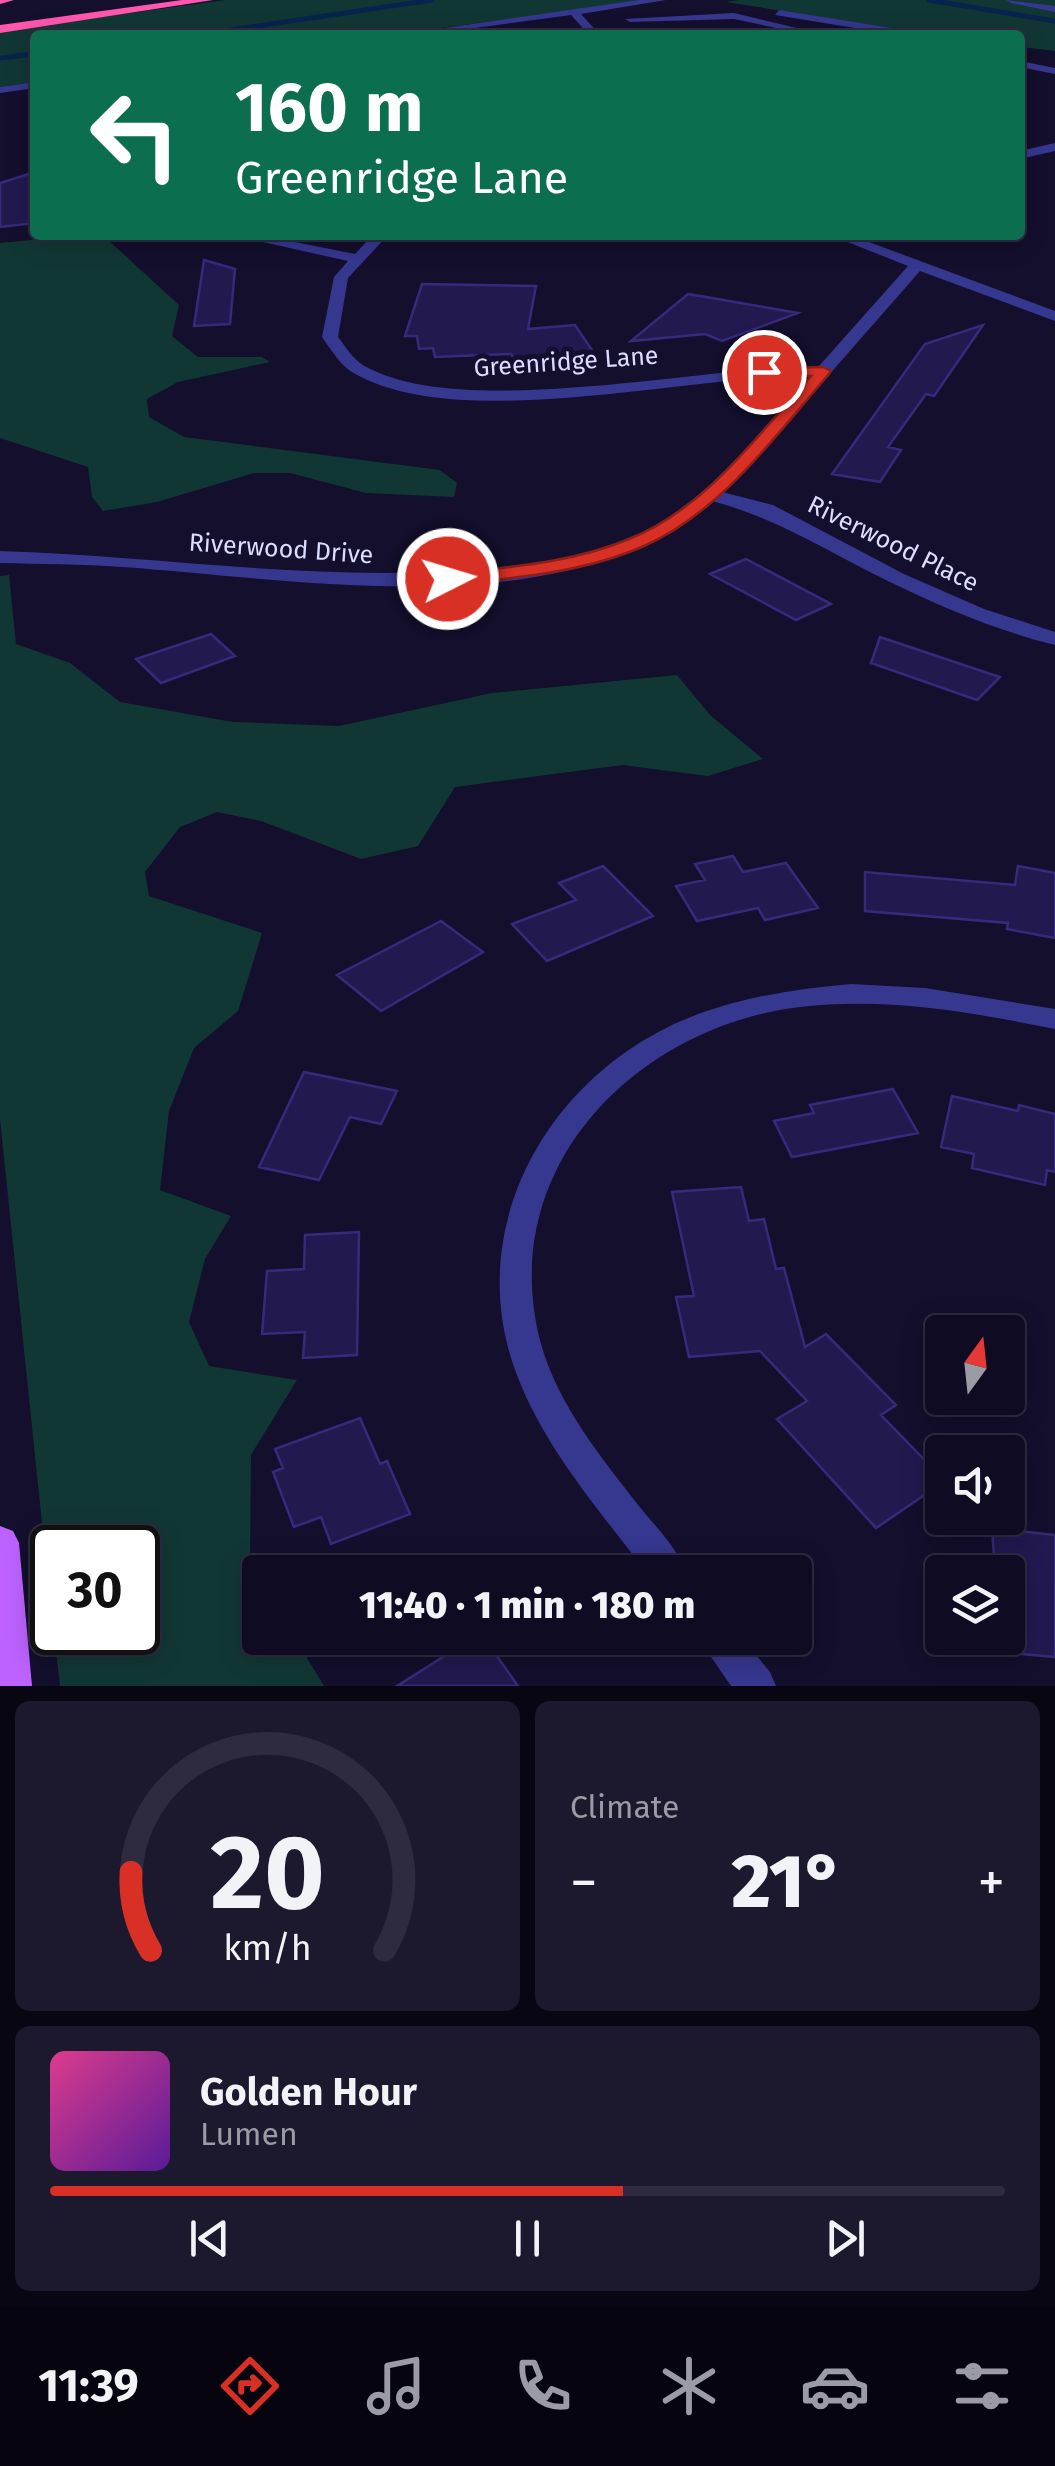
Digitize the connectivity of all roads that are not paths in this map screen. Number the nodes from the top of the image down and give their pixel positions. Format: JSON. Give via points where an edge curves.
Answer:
{"nodes":[{"id":1,"x":8,"y":0,"type":"edge"},
{"id":2,"x":207,"y":0,"type":"edge"},
{"id":3,"x":662,"y":0,"type":"edge"},
{"id":4,"x":1011,"y":0,"type":"edge"},
{"id":5,"x":0,"y":1,"type":"edge"},
{"id":6,"x":714,"y":2,"type":"dead end"},
{"id":7,"x":1055,"y":10,"type":"edge"},
{"id":8,"x":574,"y":12,"type":"junction"},
{"id":9,"x":604,"y":20,"type":"dead end"},
{"id":10,"x":624,"y":20,"type":"dead end"},
{"id":11,"x":585,"y":22,"type":"junction"},
{"id":12,"x":839,"y":23,"type":"junction"},
{"id":13,"x":0,"y":29,"type":"edge"},
{"id":14,"x":439,"y":30,"type":"edge"},
{"id":15,"x":591,"y":30,"type":"edge"},
{"id":16,"x":800,"y":30,"type":"joint"},
{"id":17,"x":884,"y":30,"type":"edge"},
{"id":18,"x":1025,"y":52,"type":"edge"},
{"id":19,"x":1038,"y":54,"type":"dead end"},
{"id":20,"x":1025,"y":65,"type":"edge"},
{"id":21,"x":1055,"y":71,"type":"edge"},
{"id":22,"x":1055,"y":81,"type":"edge"},
{"id":23,"x":1033,"y":82,"type":"dead end"},
{"id":24,"x":1055,"y":146,"type":"edge"},
{"id":25,"x":1025,"y":155,"type":"edge"},
{"id":26,"x":264,"y":240,"type":"edge"},
{"id":27,"x":376,"y":240,"type":"edge"},
{"id":28,"x":850,"y":240,"type":"edge"},
{"id":29,"x":356,"y":258,"type":"junction"},
{"id":30,"x":917,"y":265,"type":"junction"},
{"id":31,"x":1055,"y":316,"type":"edge"},
{"id":32,"x":823,"y":371,"type":"junction"},
{"id":33,"x":710,"y":494,"type":"junction"},
{"id":34,"x":0,"y":558,"type":"edge"},
{"id":35,"x":1055,"y":639,"type":"edge"},
{"id":36,"x":1055,"y":1019,"type":"edge"},
{"id":37,"x":0,"y":1543,"type":"edge"},
{"id":38,"x":655,"y":1555,"type":"edge"},
{"id":39,"x":731,"y":1655,"type":"edge"},
{"id":40,"x":12,"y":1686,"type":"edge"},
{"id":41,"x":756,"y":1686,"type":"edge"}],
"edges":[{"from":1,"to":5,"type":"highway"},
{"from":2,"to":13,"type":"highway"},
{"from":3,"to":8,"type":"street"},
{"from":4,"to":7,"type":"street"},
{"from":6,"to":12,"type":"street"},
{"from":8,"to":11,"type":"street"},
{"from":8,"to":14,"type":"street"},
{"from":9,"to":11,"type":"street"},
{"from":10,"to":16,"type":"street","via":[[734,16]]},
{"from":11,"to":15,"type":"street"},
{"from":12,"to":16,"type":"street"},
{"from":12,"to":17,"type":"street"},
{"from":18,"to":19,"type":"street"},
{"from":20,"to":21,"type":"street"},
{"from":22,"to":23,"type":"street"},
{"from":24,"to":25,"type":"street"},
{"from":26,"to":29,"type":"street"},
{"from":27,"to":29,"type":"street","name":"Greenridge Lane"},
{"from":28,"to":30,"type":"street"},
{"from":29,"to":32,"type":"street","name":"Greenridge Lane","via":[[337,292],[333,345],[363,370],[410,387],[506,396],[740,372]]},
{"from":30,"to":31,"type":"street"},
{"from":30,"to":32,"type":"street","name":"Riverwood Drive"},
{"from":32,"to":33,"type":"street","name":"Riverwood Drive"},
{"from":33,"to":34,"type":"street","name":"Riverwood Drive","via":[[624,548],[469,578],[338,581],[121,561]]},
{"from":33,"to":35,"type":"street","name":"Riverwood Place","via":[[766,509],[897,578]]},
{"from":36,"to":38,"type":"street","via":[[906,994],[829,994],[757,1006],[634,1056],[564,1124],[521,1223],[515,1293],[520,1328],[564,1433]]},
{"from":37,"to":40,"type":"main road"},
{"from":39,"to":41,"type":"street"}]}
